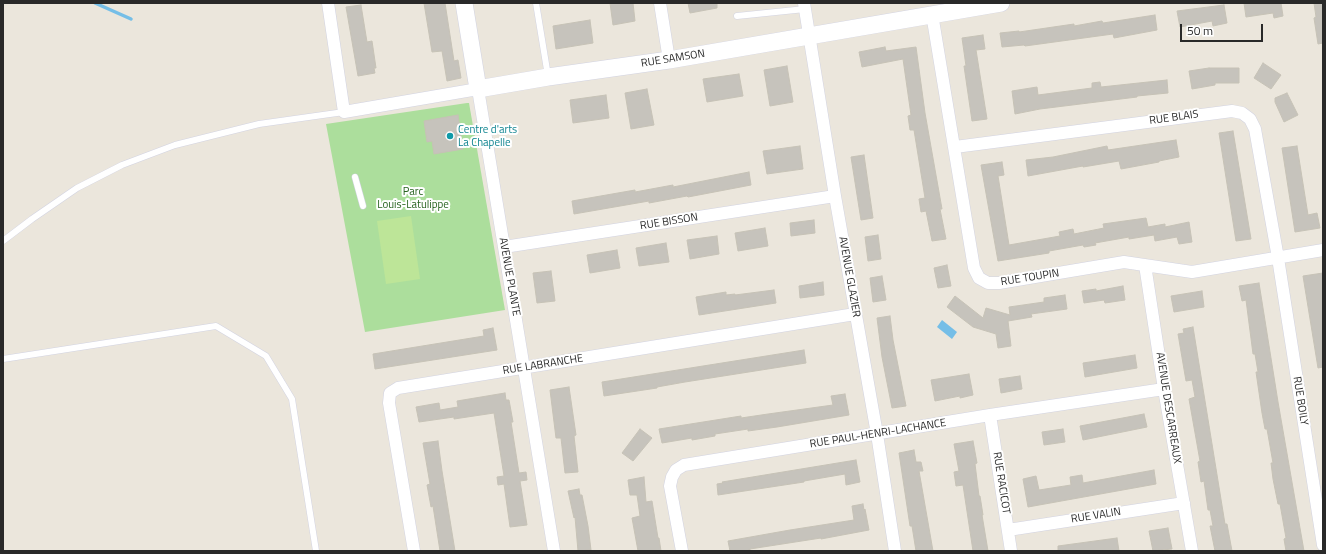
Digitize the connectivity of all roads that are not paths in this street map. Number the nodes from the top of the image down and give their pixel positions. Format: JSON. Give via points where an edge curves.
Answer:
{"nodes":[{"id":1,"x":328,"y":3,"type":"edge"},
{"id":2,"x":464,"y":3,"type":"edge"},
{"id":3,"x":536,"y":3,"type":"edge"},
{"id":4,"x":660,"y":3,"type":"edge"},
{"id":5,"x":1001,"y":3,"type":"edge"},
{"id":6,"x":805,"y":6,"type":"edge"},
{"id":7,"x":932,"y":14,"type":"junction"},
{"id":8,"x":737,"y":16,"type":"dead end"},
{"id":9,"x":810,"y":36,"type":"junction"},
{"id":10,"x":669,"y":60,"type":"junction"},
{"id":11,"x":548,"y":77,"type":"junction"},
{"id":12,"x":478,"y":89,"type":"junction"},
{"id":13,"x":344,"y":112,"type":"junction"},
{"id":14,"x":955,"y":147,"type":"junction"},
{"id":15,"x":355,"y":177,"type":"dead end"},
{"id":16,"x":835,"y":196,"type":"junction"},
{"id":17,"x":363,"y":206,"type":"dead end"},
{"id":18,"x":3,"y":241,"type":"edge"},
{"id":19,"x":504,"y":247,"type":"junction"},
{"id":20,"x":1323,"y":250,"type":"edge"},
{"id":21,"x":1278,"y":258,"type":"junction"},
{"id":22,"x":1145,"y":265,"type":"junction"},
{"id":23,"x":855,"y":314,"type":"junction"},
{"id":24,"x":3,"y":359,"type":"edge"},
{"id":25,"x":524,"y":368,"type":"junction"},
{"id":26,"x":1164,"y":389,"type":"junction"},
{"id":27,"x":990,"y":415,"type":"junction"},
{"id":28,"x":876,"y":434,"type":"junction"},
{"id":29,"x":1184,"y":503,"type":"junction"},
{"id":30,"x":1008,"y":530,"type":"junction"},
{"id":31,"x":1323,"y":545,"type":"edge"},
{"id":32,"x":891,"y":550,"type":"edge"},
{"id":33,"x":316,"y":551,"type":"edge"},
{"id":34,"x":414,"y":551,"type":"edge"},
{"id":35,"x":554,"y":551,"type":"edge"},
{"id":36,"x":682,"y":551,"type":"edge"},
{"id":37,"x":1011,"y":551,"type":"edge"},
{"id":38,"x":1192,"y":551,"type":"edge"}],
"edges":[{"from":1,"to":13,"type":"street"},
{"from":2,"to":12,"type":"street","name":"AVENUE PLANTE"},
{"from":3,"to":11,"type":"lane"},
{"from":4,"to":10,"type":"street"},
{"from":5,"to":7,"type":"street","name":"RUE SAMSON"},
{"from":6,"to":8,"type":"lane"},
{"from":6,"to":9,"type":"street","name":"AVENUE GLAZIER"},
{"from":7,"to":9,"type":"street","name":"RUE SAMSON"},
{"from":7,"to":14,"type":"street","name":"RUE TOUPIN"},
{"from":9,"to":10,"type":"street","name":"RUE SAMSON"},
{"from":9,"to":16,"type":"street","name":"AVENUE GLAZIER"},
{"from":10,"to":11,"type":"street","name":"RUE SAMSON"},
{"from":11,"to":12,"type":"street","name":"RUE SAMSON"},
{"from":12,"to":13,"type":"street","name":"RUE SAMSON"},
{"from":12,"to":19,"type":"street","name":"AVENUE PLANTE"},
{"from":13,"to":18,"type":"lane","via":[[260,124],[175,145],[135,160],[77,188]]},
{"from":14,"to":21,"type":"street","name":"RUE BLAIS","via":[[1232,111],[1242,113],[1250,119],[1255,129]]},
{"from":14,"to":22,"type":"street","name":"RUE TOUPIN","via":[[974,268],[979,278],[999,283],[1124,262]]},
{"from":15,"to":17,"type":"lane"},
{"from":16,"to":19,"type":"street","name":"RUE BISSON"},
{"from":16,"to":23,"type":"street","name":"AVENUE GLAZIER"},
{"from":19,"to":25,"type":"street","name":"AVENUE PLANTE"},
{"from":20,"to":21,"type":"street","name":"RUE TOUPIN"},
{"from":21,"to":22,"type":"street","name":"RUE TOUPIN","via":[[1192,272]]},
{"from":21,"to":31,"type":"street","name":"RUE BOILY"},
{"from":22,"to":26,"type":"street","name":"AVENUE DESCARREAUX"},
{"from":23,"to":25,"type":"street","name":"RUE LABRANCHE"},
{"from":23,"to":28,"type":"street","name":"AVENUE GLAZIER"},
{"from":24,"to":33,"type":"lane","via":[[216,326],[253,348],[266,356],[292,399]]},
{"from":25,"to":34,"type":"street","name":"RUE LABRANCHE","via":[[398,388],[390,393],[389,403]]},
{"from":25,"to":35,"type":"street","name":"AVENUE PLANTE"},
{"from":26,"to":27,"type":"street","name":"RUE PAUL-HENRI-LACHANCE"},
{"from":26,"to":29,"type":"street","name":"AVENUE DESCARREAUX"},
{"from":27,"to":28,"type":"street","name":"RUE PAUL-HENRI-LACHANCE"},
{"from":27,"to":30,"type":"street","name":"RUE RACICOT"},
{"from":28,"to":32,"type":"street","name":"AVENUE GLAZIER"},
{"from":28,"to":36,"type":"street","name":"RUE PAUL-HENRI-LACHANCE","via":[[684,465],[676,470],[670,486]]},
{"from":29,"to":30,"type":"street","name":"RUE VALIN"},
{"from":29,"to":38,"type":"street","name":"AVENUE DESCARREAUX"},
{"from":30,"to":37,"type":"street","name":"RUE RACICOT"}]}
